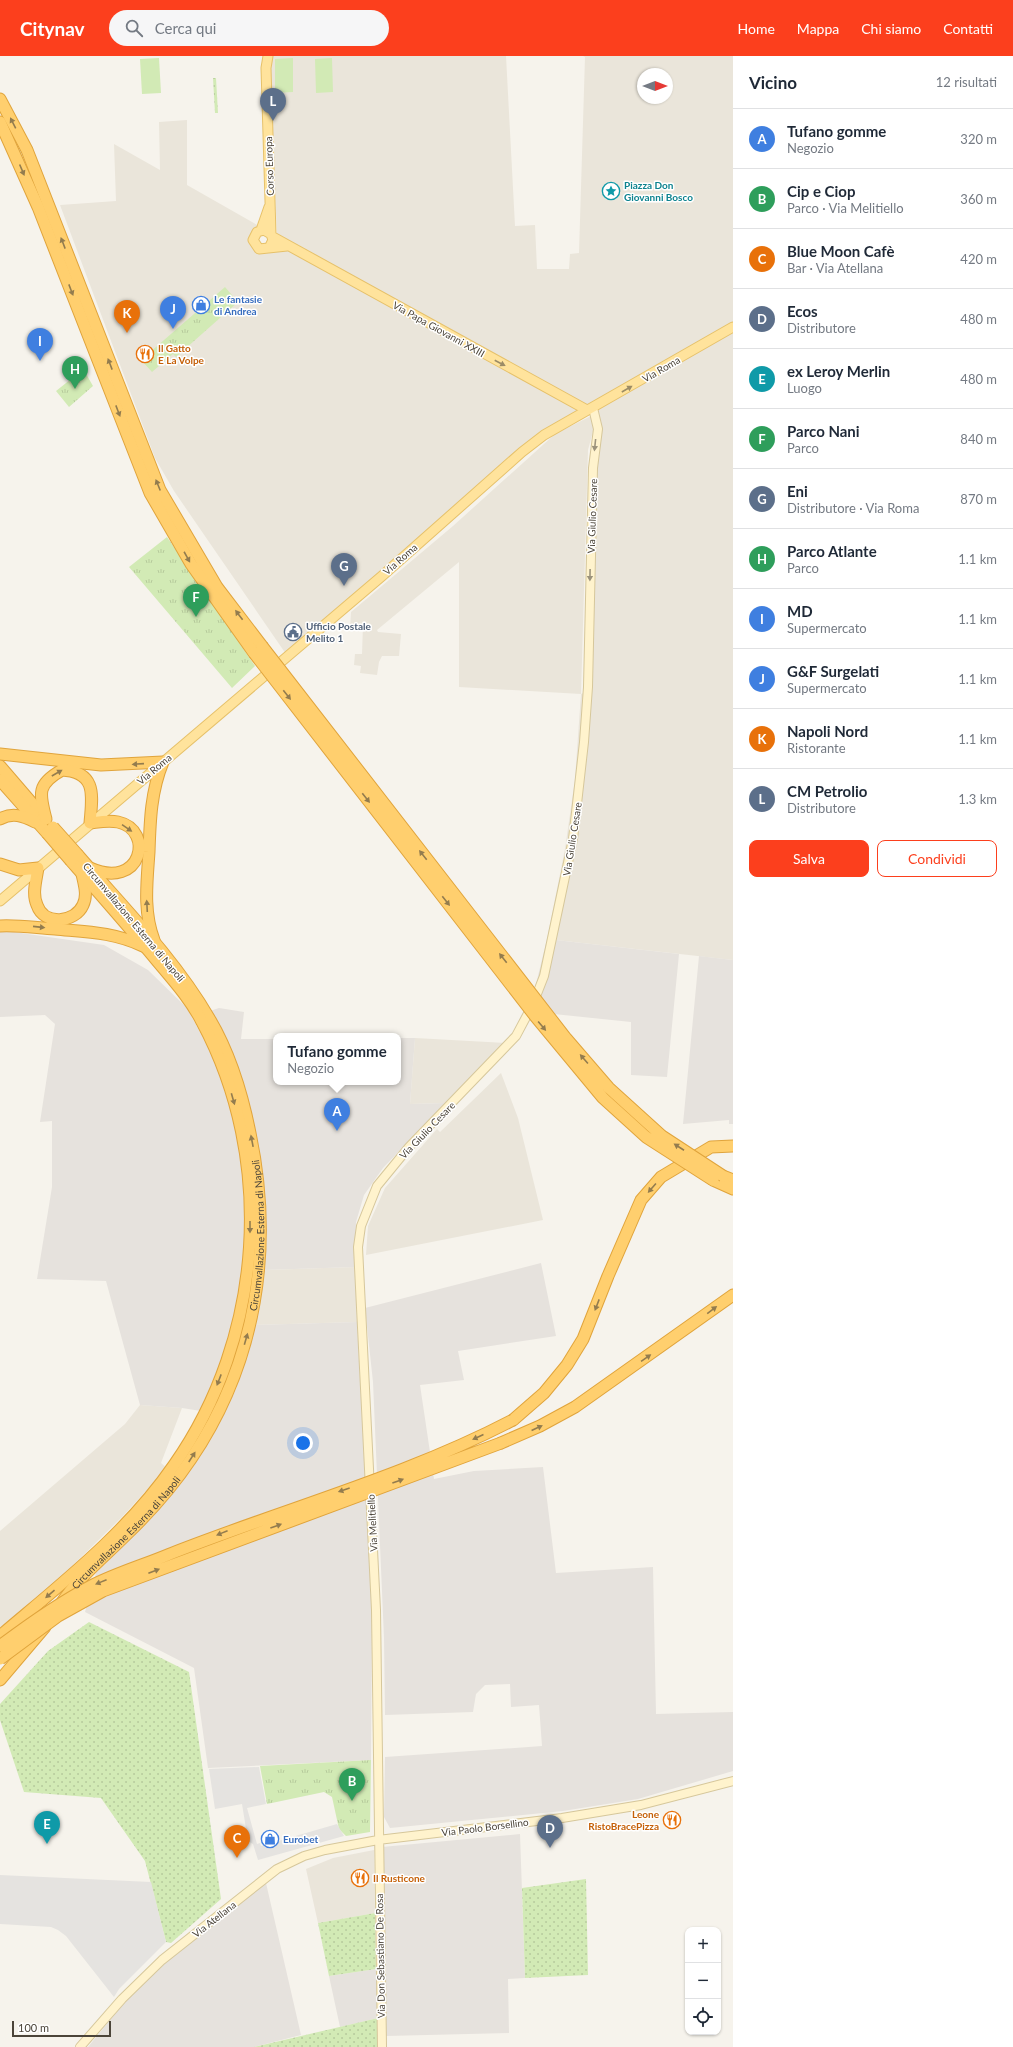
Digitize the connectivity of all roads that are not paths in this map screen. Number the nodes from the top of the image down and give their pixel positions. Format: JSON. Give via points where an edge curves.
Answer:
{"nodes":[{"id":1,"x":268,"y":56,"type":"edge"},
{"id":2,"x":0,"y":99,"type":"edge"},
{"id":3,"x":0,"y":122,"type":"edge"},
{"id":4,"x":270,"y":204,"type":"junction"},
{"id":5,"x":261,"y":230,"type":"junction"},
{"id":6,"x":272,"y":236,"type":"junction"},
{"id":7,"x":290,"y":246,"type":"junction"},
{"id":8,"x":269,"y":248,"type":"junction"},
{"id":9,"x":733,"y":327,"type":"edge"},
{"id":10,"x":590,"y":409,"type":"junction"},
{"id":11,"x":172,"y":521,"type":"junction"},
{"id":12,"x":0,"y":754,"type":"edge"},
{"id":13,"x":163,"y":762,"type":"junction"},
{"id":14,"x":0,"y":766,"type":"edge"},
{"id":15,"x":0,"y":780,"type":"edge"},
{"id":16,"x":0,"y":819,"type":"edge"},
{"id":17,"x":90,"y":823,"type":"junction"},
{"id":18,"x":46,"y":825,"type":"junction"},
{"id":19,"x":0,"y":864,"type":"edge"},
{"id":20,"x":38,"y":868,"type":"junction"},
{"id":21,"x":85,"y":870,"type":"junction"},
{"id":22,"x":0,"y":901,"type":"edge"},
{"id":23,"x":0,"y":926,"type":"edge"},
{"id":24,"x":151,"y":946,"type":"junction"},
{"id":25,"x":733,"y":1146,"type":"edge"},
{"id":26,"x":723,"y":1178,"type":"edge"},
{"id":27,"x":733,"y":1189,"type":"edge"},
{"id":28,"x":368,"y":1207,"type":"joint"},
{"id":29,"x":733,"y":1295,"type":"edge"},
{"id":30,"x":0,"y":1636,"type":"edge"},
{"id":31,"x":0,"y":1646,"type":"edge"},
{"id":32,"x":0,"y":1659,"type":"edge"},
{"id":33,"x":0,"y":1680,"type":"edge"},
{"id":34,"x":733,"y":1781,"type":"edge"},
{"id":35,"x":378,"y":1840,"type":"junction"},
{"id":36,"x":80,"y":2047,"type":"edge"},
{"id":37,"x":382,"y":2047,"type":"edge"}],
"edges":[{"from":1,"to":4,"type":"main road","name":"Corso Europa","via":[[266,68]]},
{"from":11,"to":2,"type":"highway","one_way":true,"via":[[27,150]]},
{"from":3,"to":11,"type":"highway","one_way":true,"via":[[38,207],[150,493]]},
{"from":4,"to":5,"type":"main road","name":"Corso Europa"},
{"from":4,"to":6,"type":"main road","name":"Corso Europa"},
{"from":5,"to":6,"type":"main road"},
{"from":5,"to":8,"type":"main road","via":[[254,236],[254,244],[261,250]]},
{"from":6,"to":7,"type":"main road","name":"Via Papa Giovanni XXIII"},
{"from":6,"to":8,"type":"main road"},
{"from":7,"to":8,"type":"main road"},
{"from":7,"to":10,"type":"main road","name":"Via Papa Giovanni XXIII","one_way":true},
{"from":10,"to":9,"type":"main road","name":"Via Roma","one_way":true},
{"from":10,"to":13,"type":"main road","name":"Via Roma","via":[[544,435],[522,452],[382,576]]},
{"from":10,"to":28,"type":"street","name":"Via Giulio Cesare","one_way":true,"via":[[598,429],[592,490],[585,724],[574,839],[555,931],[540,987],[516,1036],[409,1147],[377,1186]]},
{"from":11,"to":26,"type":"highway","bridge":true,"via":[[258,650],[560,1031],[609,1088],[662,1136]]},
{"from":13,"to":12,"type":"highway","one_way":true,"via":[[101,765]]},
{"from":13,"to":17,"type":"main road","name":"Via Roma"},
{"from":24,"to":13,"type":"highway","one_way":true,"via":[[146,895],[151,805]]},
{"from":14,"to":18,"type":"highway","name":"Circumvallazione Esterna di Napoli"},
{"from":15,"to":18,"type":"highway","name":"Circumvallazione Esterna di Napoli"},
{"from":16,"to":18,"type":"highway","via":[[15,814]]},
{"from":18,"to":17,"type":"highway","one_way":true,"via":[[42,790],[46,780],[62,770],[79,772],[87,779],[91,789]]},
{"from":17,"to":20,"type":"main road","name":"Via Roma"},
{"from":17,"to":21,"type":"highway","one_way":true,"via":[[119,822],[135,834],[140,848],[134,864],[121,873]]},
{"from":18,"to":21,"type":"highway","name":"Circumvallazione Esterna di Napoli","bridge":true},
{"from":19,"to":20,"type":"highway","via":[[19,870]]},
{"from":20,"to":21,"type":"highway","via":[[35,888],[37,906],[40,913],[55,920],[71,918],[83,904],[86,896]]},
{"from":20,"to":22,"type":"main road","name":"Via Roma"},
{"from":21,"to":24,"type":"highway","name":"Circumvallazione Esterna di Napoli"},
{"from":23,"to":24,"type":"highway","one_way":true,"via":[[20,925],[94,932]]},
{"from":24,"to":30,"type":"highway","name":"Circumvallazione Esterna di Napoli","one_way":true,"via":[[201,1020],[224,1067],[236,1110],[245,1154],[250,1208],[250,1249],[244,1302],[212,1400],[174,1466],[107,1541]]},
{"from":33,"to":24,"type":"highway","name":"Circumvallazione Esterna di Napoli","one_way":true,"via":[[31,1646],[81,1578],[128,1534],[169,1488],[192,1457],[225,1396],[245,1344],[253,1310],[260,1267],[260,1202],[256,1161],[241,1095],[210,1019],[194,994]]},
{"from":25,"to":31,"type":"highway","one_way":true,"bridge":true,"via":[[710,1147],[660,1177],[641,1200],[584,1339],[544,1393],[513,1420],[408,1468],[229,1531],[92,1586],[28,1625]]},
{"from":26,"to":27,"type":"highway"},
{"from":28,"to":35,"type":"street","name":"Via Melitiello","via":[[361,1226],[358,1247],[376,1610]]},
{"from":32,"to":29,"type":"highway","one_way":true,"bridge":true,"via":[[58,1616],[103,1591],[501,1443],[540,1426],[575,1407]]},
{"from":34,"to":35,"type":"street","name":"Via Paolo Borsellino","via":[[641,1805],[562,1818]]},
{"from":35,"to":36,"type":"street","name":"Via Atellana","via":[[304,1856],[278,1869],[162,1960],[122,1999]]},
{"from":35,"to":37,"type":"street","name":"Via Don Sebastiano De Rosa"}]}
